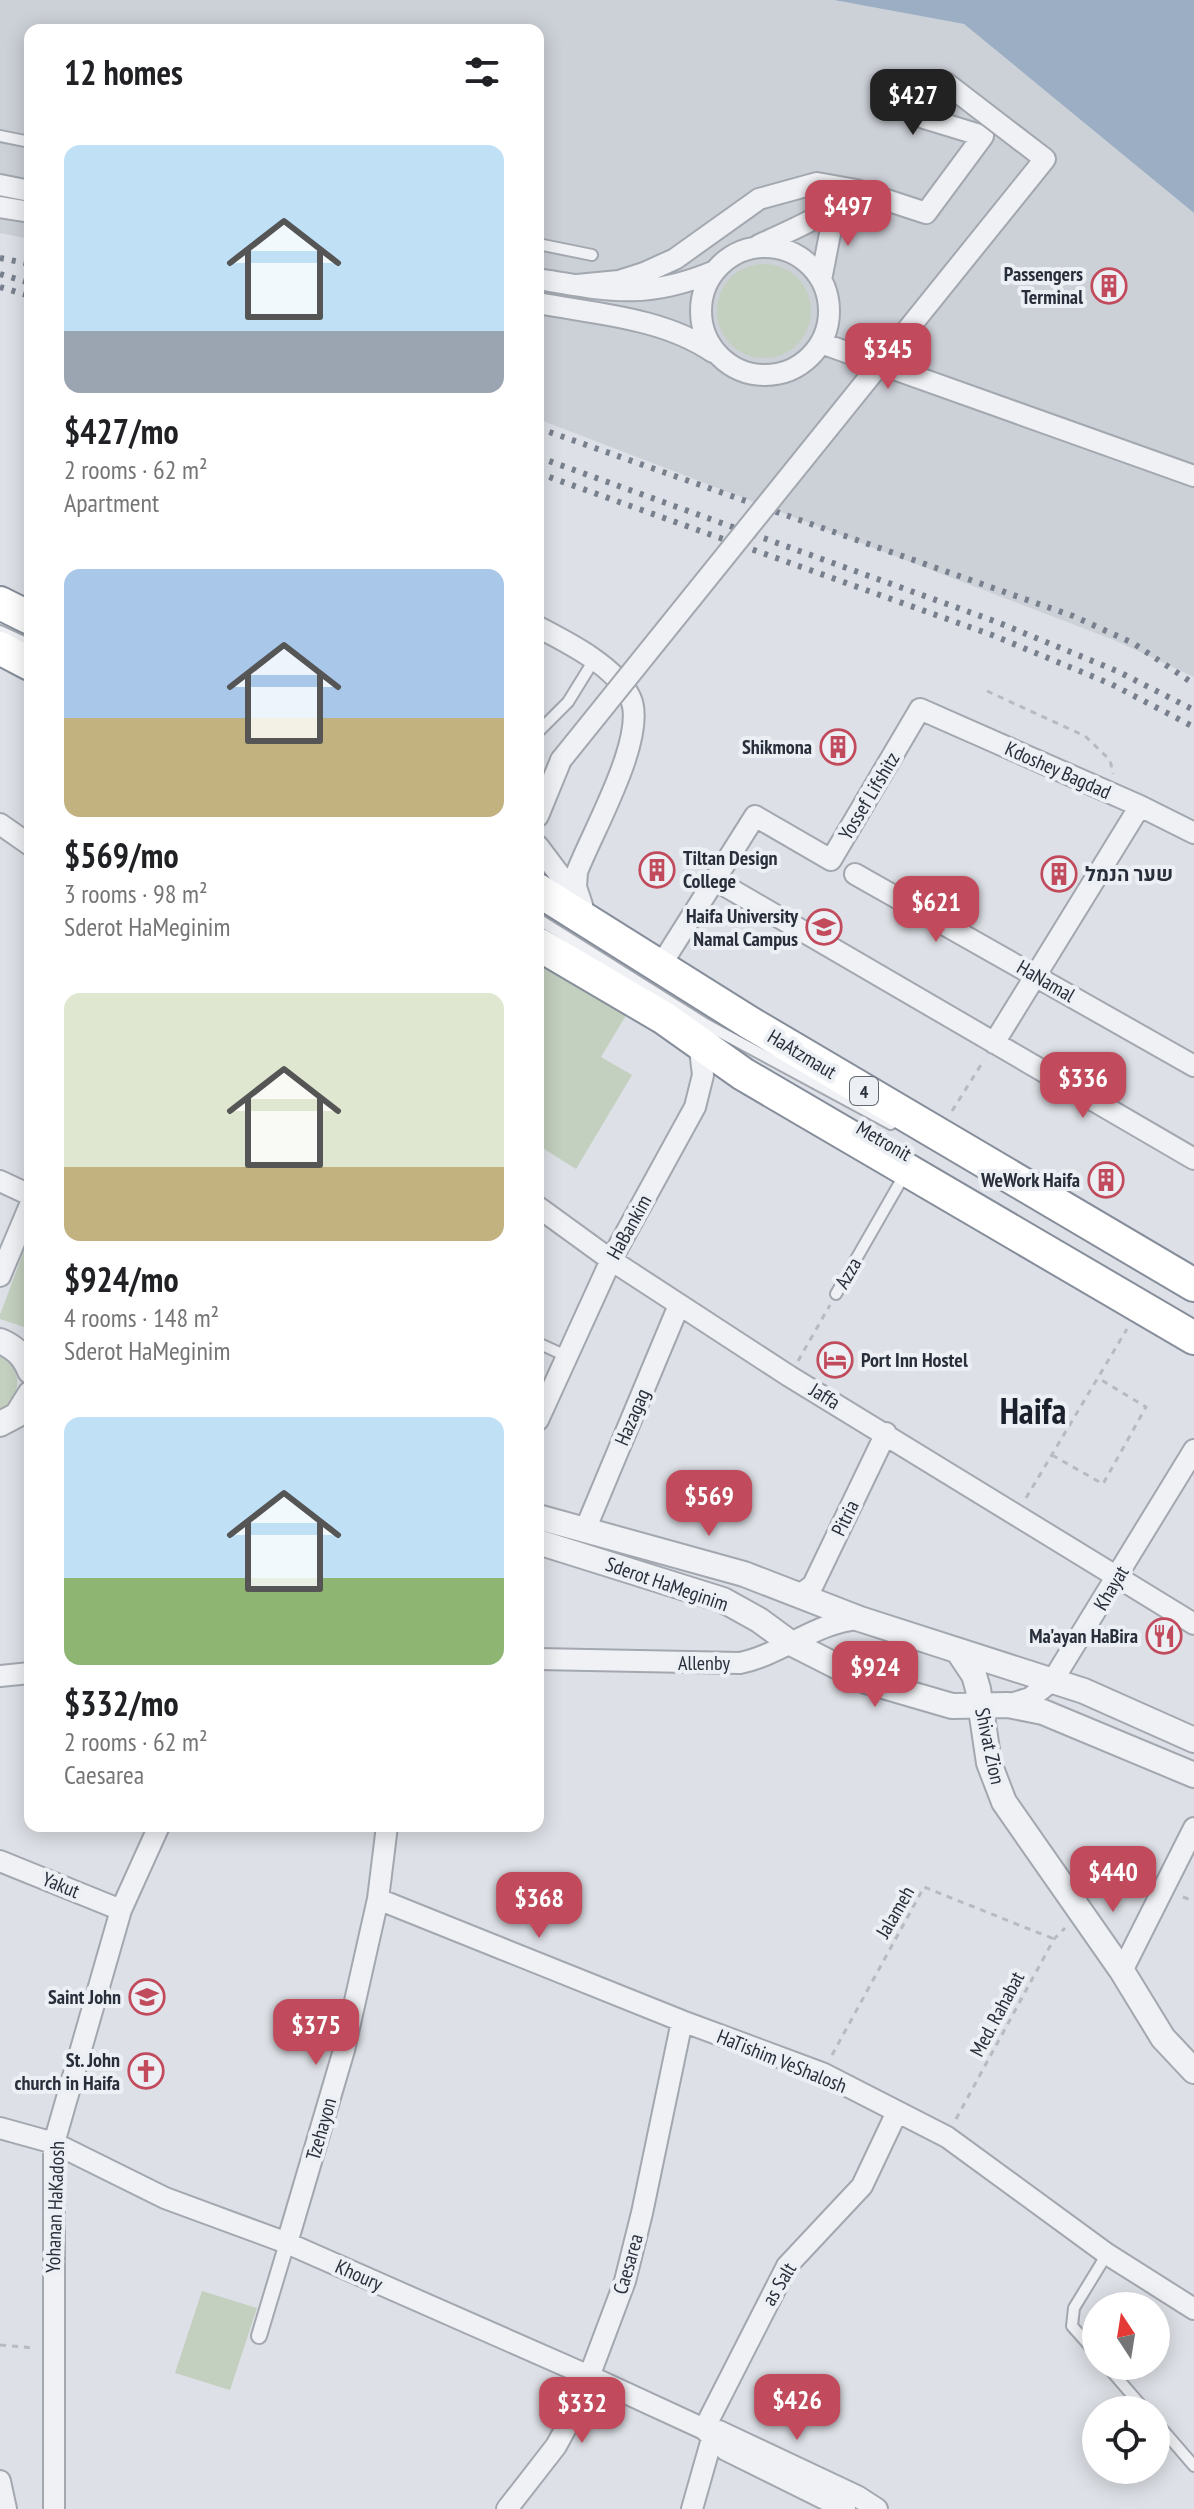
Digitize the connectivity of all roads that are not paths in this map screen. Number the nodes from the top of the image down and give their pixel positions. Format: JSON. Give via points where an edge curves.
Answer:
{"nodes":[{"id":1,"x":0,"y":136,"type":"edge"},
{"id":2,"x":24,"y":141,"type":"edge"},
{"id":3,"x":0,"y":185,"type":"edge"},
{"id":4,"x":24,"y":190,"type":"edge"},
{"id":5,"x":856,"y":190,"type":"junction"},
{"id":6,"x":0,"y":207,"type":"edge"},
{"id":7,"x":835,"y":208,"type":"junction"},
{"id":8,"x":24,"y":211,"type":"edge"},
{"id":9,"x":544,"y":245,"type":"edge"},
{"id":10,"x":750,"y":249,"type":"junction"},
{"id":11,"x":592,"y":255,"type":"dead end"},
{"id":12,"x":715,"y":271,"type":"junction"},
{"id":13,"x":544,"y":280,"type":"edge"},
{"id":14,"x":821,"y":280,"type":"junction"},
{"id":15,"x":577,"y":285,"type":"junction"},
{"id":16,"x":544,"y":304,"type":"edge"},
{"id":17,"x":821,"y":343,"type":"junction"},
{"id":18,"x":718,"y":356,"type":"junction"},
{"id":19,"x":1194,"y":476,"type":"edge"},
{"id":20,"x":0,"y":603,"type":"edge"},
{"id":21,"x":24,"y":615,"type":"edge"},
{"id":22,"x":0,"y":618,"type":"edge"},
{"id":23,"x":24,"y":629,"type":"edge"},
{"id":24,"x":0,"y":631,"type":"edge"},
{"id":25,"x":544,"y":631,"type":"edge"},
{"id":26,"x":24,"y":642,"type":"edge"},
{"id":27,"x":0,"y":648,"type":"edge"},
{"id":28,"x":594,"y":660,"type":"junction"},
{"id":29,"x":24,"y":661,"type":"edge"},
{"id":30,"x":920,"y":709,"type":"joint"},
{"id":31,"x":544,"y":726,"type":"edge"},
{"id":32,"x":561,"y":760,"type":"junction"},
{"id":33,"x":544,"y":771,"type":"edge"},
{"id":34,"x":544,"y":801,"type":"edge"},
{"id":35,"x":1140,"y":806,"type":"junction"},
{"id":36,"x":0,"y":824,"type":"edge"},
{"id":37,"x":1194,"y":833,"type":"edge"},
{"id":38,"x":24,"y":841,"type":"edge"},
{"id":39,"x":544,"y":854,"type":"edge"},
{"id":40,"x":855,"y":874,"type":"dead end"},
{"id":41,"x":715,"y":880,"type":"junction"},
{"id":42,"x":544,"y":893,"type":"edge"},
{"id":43,"x":589,"y":916,"type":"junction"},
{"id":44,"x":544,"y":923,"type":"edge"},
{"id":45,"x":544,"y":931,"type":"edge"},
{"id":46,"x":544,"y":948,"type":"edge"},
{"id":47,"x":659,"y":968,"type":"junction"},
{"id":48,"x":1037,"y":975,"type":"junction"},
{"id":49,"x":689,"y":1034,"type":"junction"},
{"id":50,"x":994,"y":1043,"type":"junction"},
{"id":51,"x":1194,"y":1066,"type":"edge"},
{"id":52,"x":770,"y":1072,"type":"dead end"},
{"id":53,"x":896,"y":1127,"type":"dead end"},
{"id":54,"x":1194,"y":1159,"type":"edge"},
{"id":55,"x":907,"y":1171,"type":"junction"},
{"id":56,"x":1,"y":1183,"type":"edge"},
{"id":57,"x":24,"y":1193,"type":"edge"},
{"id":58,"x":544,"y":1211,"type":"edge"},
{"id":59,"x":24,"y":1219,"type":"edge"},
{"id":60,"x":611,"y":1260,"type":"junction"},
{"id":61,"x":0,"y":1276,"type":"edge"},
{"id":62,"x":1190,"y":1280,"type":"edge"},
{"id":63,"x":836,"y":1294,"type":"road end"},
{"id":64,"x":679,"y":1305,"type":"junction"},
{"id":65,"x":1194,"y":1338,"type":"edge"},
{"id":66,"x":0,"y":1341,"type":"edge"},
{"id":67,"x":544,"y":1346,"type":"edge"},
{"id":68,"x":24,"y":1354,"type":"edge"},
{"id":69,"x":566,"y":1356,"type":"junction"},
{"id":70,"x":544,"y":1405,"type":"edge"},
{"id":71,"x":24,"y":1406,"type":"edge"},
{"id":72,"x":2,"y":1425,"type":"edge"},
{"id":73,"x":886,"y":1433,"type":"junction"},
{"id":74,"x":1194,"y":1450,"type":"edge"},
{"id":75,"x":544,"y":1519,"type":"edge"},
{"id":76,"x":585,"y":1530,"type":"junction"},
{"id":77,"x":544,"y":1544,"type":"edge"},
{"id":78,"x":1116,"y":1579,"type":"junction"},
{"id":79,"x":795,"y":1595,"type":"junction"},
{"id":80,"x":860,"y":1619,"type":"junction"},
{"id":81,"x":1194,"y":1624,"type":"edge"},
{"id":82,"x":789,"y":1642,"type":"junction"},
{"id":83,"x":958,"y":1651,"type":"junction"},
{"id":84,"x":544,"y":1659,"type":"edge"},
{"id":85,"x":24,"y":1674,"type":"edge"},
{"id":86,"x":0,"y":1676,"type":"edge"},
{"id":87,"x":1053,"y":1680,"type":"junction"},
{"id":88,"x":1008,"y":1705,"type":"junction"},
{"id":89,"x":981,"y":1708,"type":"junction"},
{"id":90,"x":1194,"y":1740,"type":"edge"},
{"id":91,"x":1194,"y":1775,"type":"edge"},
{"id":92,"x":1194,"y":1828,"type":"edge"},
{"id":93,"x":156,"y":1832,"type":"edge"},
{"id":94,"x":386,"y":1832,"type":"edge"},
{"id":95,"x":0,"y":1861,"type":"edge"},
{"id":96,"x":378,"y":1899,"type":"junction"},
{"id":97,"x":121,"y":1910,"type":"junction"},
{"id":98,"x":1122,"y":1971,"type":"junction"},
{"id":99,"x":682,"y":2021,"type":"junction"},
{"id":100,"x":1194,"y":2071,"type":"edge"},
{"id":101,"x":897,"y":2112,"type":"junction"},
{"id":102,"x":0,"y":2128,"type":"edge"},
{"id":103,"x":54,"y":2143,"type":"junction"},
{"id":104,"x":287,"y":2243,"type":"junction"},
{"id":105,"x":1107,"y":2254,"type":"junction"},
{"id":106,"x":1084,"y":2292,"type":"edge"},
{"id":107,"x":1082,"y":2295,"type":"edge"},
{"id":108,"x":1194,"y":2309,"type":"edge"},
{"id":109,"x":259,"y":2336,"type":"dead end"},
{"id":110,"x":1082,"y":2337,"type":"edge"},
{"id":111,"x":589,"y":2376,"type":"junction"},
{"id":112,"x":1119,"y":2380,"type":"edge"},
{"id":113,"x":1133,"y":2396,"type":"edge"},
{"id":114,"x":717,"y":2428,"type":"junction"},
{"id":115,"x":1170,"y":2438,"type":"edge"},
{"id":116,"x":1194,"y":2466,"type":"edge"},
{"id":117,"x":0,"y":2481,"type":"edge"},
{"id":118,"x":6,"y":2509,"type":"edge"},
{"id":119,"x":54,"y":2509,"type":"edge"},
{"id":120,"x":507,"y":2509,"type":"edge"},
{"id":121,"x":692,"y":2509,"type":"edge"},
{"id":122,"x":845,"y":2509,"type":"edge"},
{"id":123,"x":877,"y":2509,"type":"edge"}],
"edges":[{"from":1,"to":2,"type":"lane"},
{"from":3,"to":4,"type":"street"},
{"from":5,"to":7,"type":"street"},
{"from":5,"to":15,"type":"street","via":[[817,183],[759,199],[675,259],[619,281]]},
{"from":5,"to":32,"type":"street","bridge":true,"via":[[926,213],[983,136],[924,118],[916,97],[932,81],[946,83],[1045,159]]},
{"from":6,"to":8,"type":"street"},
{"from":7,"to":10,"type":"street"},
{"from":7,"to":14,"type":"street"},
{"from":9,"to":11,"type":"lane"},
{"from":10,"to":12,"type":"street"},
{"from":10,"to":14,"type":"street","via":[[782,249],[801,258]]},
{"from":12,"to":15,"type":"street","via":[[647,291]]},
{"from":12,"to":18,"type":"street","via":[[701,300],[701,321]]},
{"from":13,"to":15,"type":"street"},
{"from":14,"to":17,"type":"street","via":[[829,305]]},
{"from":16,"to":18,"type":"street","via":[[676,331]]},
{"from":17,"to":18,"type":"street","via":[[800,364],[773,374],[734,368]]},
{"from":17,"to":19,"type":"street"},
{"from":20,"to":21,"type":"highway"},
{"from":22,"to":23,"type":"lane"},
{"from":24,"to":26,"type":"lane"},
{"from":25,"to":28,"type":"street"},
{"from":27,"to":29,"type":"highway"},
{"from":28,"to":31,"type":"lane","via":[[568,702]]},
{"from":28,"to":43,"type":"street","via":[[631,699],[633,716],[627,755],[577,872],[576,887]]},
{"from":30,"to":35,"type":"street","name":"Kdoshey Bagdad"},
{"from":30,"to":41,"type":"street","name":"Yossef Lifshitz","via":[[831,860],[755,816]]},
{"from":32,"to":33,"type":"street"},
{"from":32,"to":34,"type":"street"},
{"from":35,"to":37,"type":"street","name":"Kdoshey Bagdad"},
{"from":35,"to":48,"type":"street"},
{"from":36,"to":38,"type":"street"},
{"from":39,"to":43,"type":"street"},
{"from":40,"to":48,"type":"street","name":"HaNamal"},
{"from":41,"to":47,"type":"street","name":"Yossef Lifshitz"},
{"from":41,"to":50,"type":"street"},
{"from":42,"to":43,"type":"highway","name":"HaAtzmaut","number":"4"},
{"from":43,"to":47,"type":"highway","name":"HaAtzmaut","number":"4"},
{"from":44,"to":53,"type":"lane","name":"Metronit","via":[[707,1025]]},
{"from":45,"to":52,"type":"lane"},
{"from":46,"to":49,"type":"highway","number":"4"},
{"from":47,"to":62,"type":"highway","name":"HaAtzmaut","number":"4"},
{"from":48,"to":50,"type":"street"},
{"from":48,"to":51,"type":"street","name":"HaNamal"},
{"from":49,"to":55,"type":"highway","number":"4","via":[[743,1074]]},
{"from":49,"to":60,"type":"street","name":"HaBankim","via":[[702,1062],[695,1107]]},
{"from":50,"to":54,"type":"street"},
{"from":55,"to":63,"type":"lane","name":"Azza"},
{"from":55,"to":65,"type":"highway","number":"4"},
{"from":56,"to":57,"type":"street"},
{"from":58,"to":60,"type":"street","name":"Jaffa"},
{"from":59,"to":61,"type":"street"},
{"from":60,"to":64,"type":"street","name":"Jaffa"},
{"from":60,"to":69,"type":"street","name":"HaBankim"},
{"from":64,"to":73,"type":"street","name":"Jaffa"},
{"from":64,"to":76,"type":"street","name":"Hazagag"},
{"from":66,"to":68,"type":"street"},
{"from":67,"to":69,"type":"lane"},
{"from":69,"to":70,"type":"street","name":"HaBankim"},
{"from":71,"to":72,"type":"street"},
{"from":73,"to":78,"type":"street","name":"Jaffa"},
{"from":73,"to":79,"type":"street","name":"Pitria","via":[[813,1585]]},
{"from":74,"to":78,"type":"street","name":"Khayat"},
{"from":75,"to":76,"type":"street","name":"Sderot HaMeginim"},
{"from":76,"to":79,"type":"street","name":"Sderot HaMeginim","via":[[718,1565]]},
{"from":77,"to":82,"type":"street","name":"Sderot HaMeginim","via":[[723,1600]]},
{"from":78,"to":81,"type":"street","name":"Jaffa"},
{"from":78,"to":87,"type":"street","name":"Khayat"},
{"from":79,"to":80,"type":"street","name":"Sderot HaMeginim"},
{"from":80,"to":82,"type":"street","name":"Allenby","via":[[827,1625]]},
{"from":80,"to":83,"type":"street","name":"Sderot HaMeginim"},
{"from":82,"to":84,"type":"street","name":"Allenby","via":[[740,1663]]},
{"from":82,"to":89,"type":"street","name":"Sderot HaMeginim","via":[[866,1681],[952,1706]]},
{"from":83,"to":87,"type":"street","name":"Sderot HaMeginim"},
{"from":83,"to":89,"type":"street","name":"Shivat Zion","via":[[974,1675]]},
{"from":85,"to":86,"type":"street"},
{"from":87,"to":88,"type":"street","name":"Khayat","via":[[1030,1698]]},
{"from":87,"to":90,"type":"street","name":"Sderot HaMeginim"},
{"from":88,"to":89,"type":"street","name":"Sderot HaMeginim"},
{"from":88,"to":91,"type":"street","name":"Sderot HaMeginim","via":[[1058,1717]]},
{"from":89,"to":98,"type":"street","name":"Shivat Zion","via":[[989,1763],[1004,1802]]},
{"from":92,"to":98,"type":"street"},
{"from":93,"to":97,"type":"street","name":"Yohanan HaKadosh"},
{"from":94,"to":96,"type":"street","name":"Tzehayon"},
{"from":95,"to":97,"type":"street","name":"Yakut"},
{"from":96,"to":99,"type":"street","name":"HaTishim VeShalosh"},
{"from":96,"to":104,"type":"street","name":"Tzehayon","via":[[344,2050]]},
{"from":97,"to":103,"type":"street","name":"Yohanan HaKadosh"},
{"from":98,"to":100,"type":"street","name":"Shivat Zion","via":[[1163,2038]]},
{"from":99,"to":101,"type":"street","name":"HaTishim VeShalosh","via":[[822,2073]]},
{"from":99,"to":111,"type":"street","name":"Caesarea","via":[[625,2281]]},
{"from":101,"to":105,"type":"street","name":"HaTishim VeShalosh","via":[[947,2137]]},
{"from":101,"to":114,"type":"street","name":"as Salt","via":[[862,2186],[787,2266]]},
{"from":102,"to":103,"type":"street","name":"Khoury"},
{"from":103,"to":104,"type":"street","name":"Khoury","via":[[165,2198]]},
{"from":103,"to":119,"type":"street","name":"Yohanan HaKadosh"},
{"from":104,"to":109,"type":"street"},
{"from":104,"to":111,"type":"street","name":"Khoury"},
{"from":105,"to":106,"type":"lane"},
{"from":105,"to":108,"type":"street","name":"HaTishim VeShalosh"},
{"from":107,"to":110,"type":"lane","via":[[1072,2326]]},
{"from":111,"to":114,"type":"street","name":"Khoury"},
{"from":111,"to":120,"type":"street","name":"Caesarea","via":[[556,2446]]},
{"from":112,"to":113,"type":"lane"},
{"from":114,"to":121,"type":"street","name":"as Salt"},
{"from":114,"to":122,"type":"street","name":"Khoury","via":[[726,2450]]},
{"from":114,"to":123,"type":"street","name":"Khoury"},
{"from":115,"to":116,"type":"lane"},
{"from":117,"to":118,"type":"street"}]}
